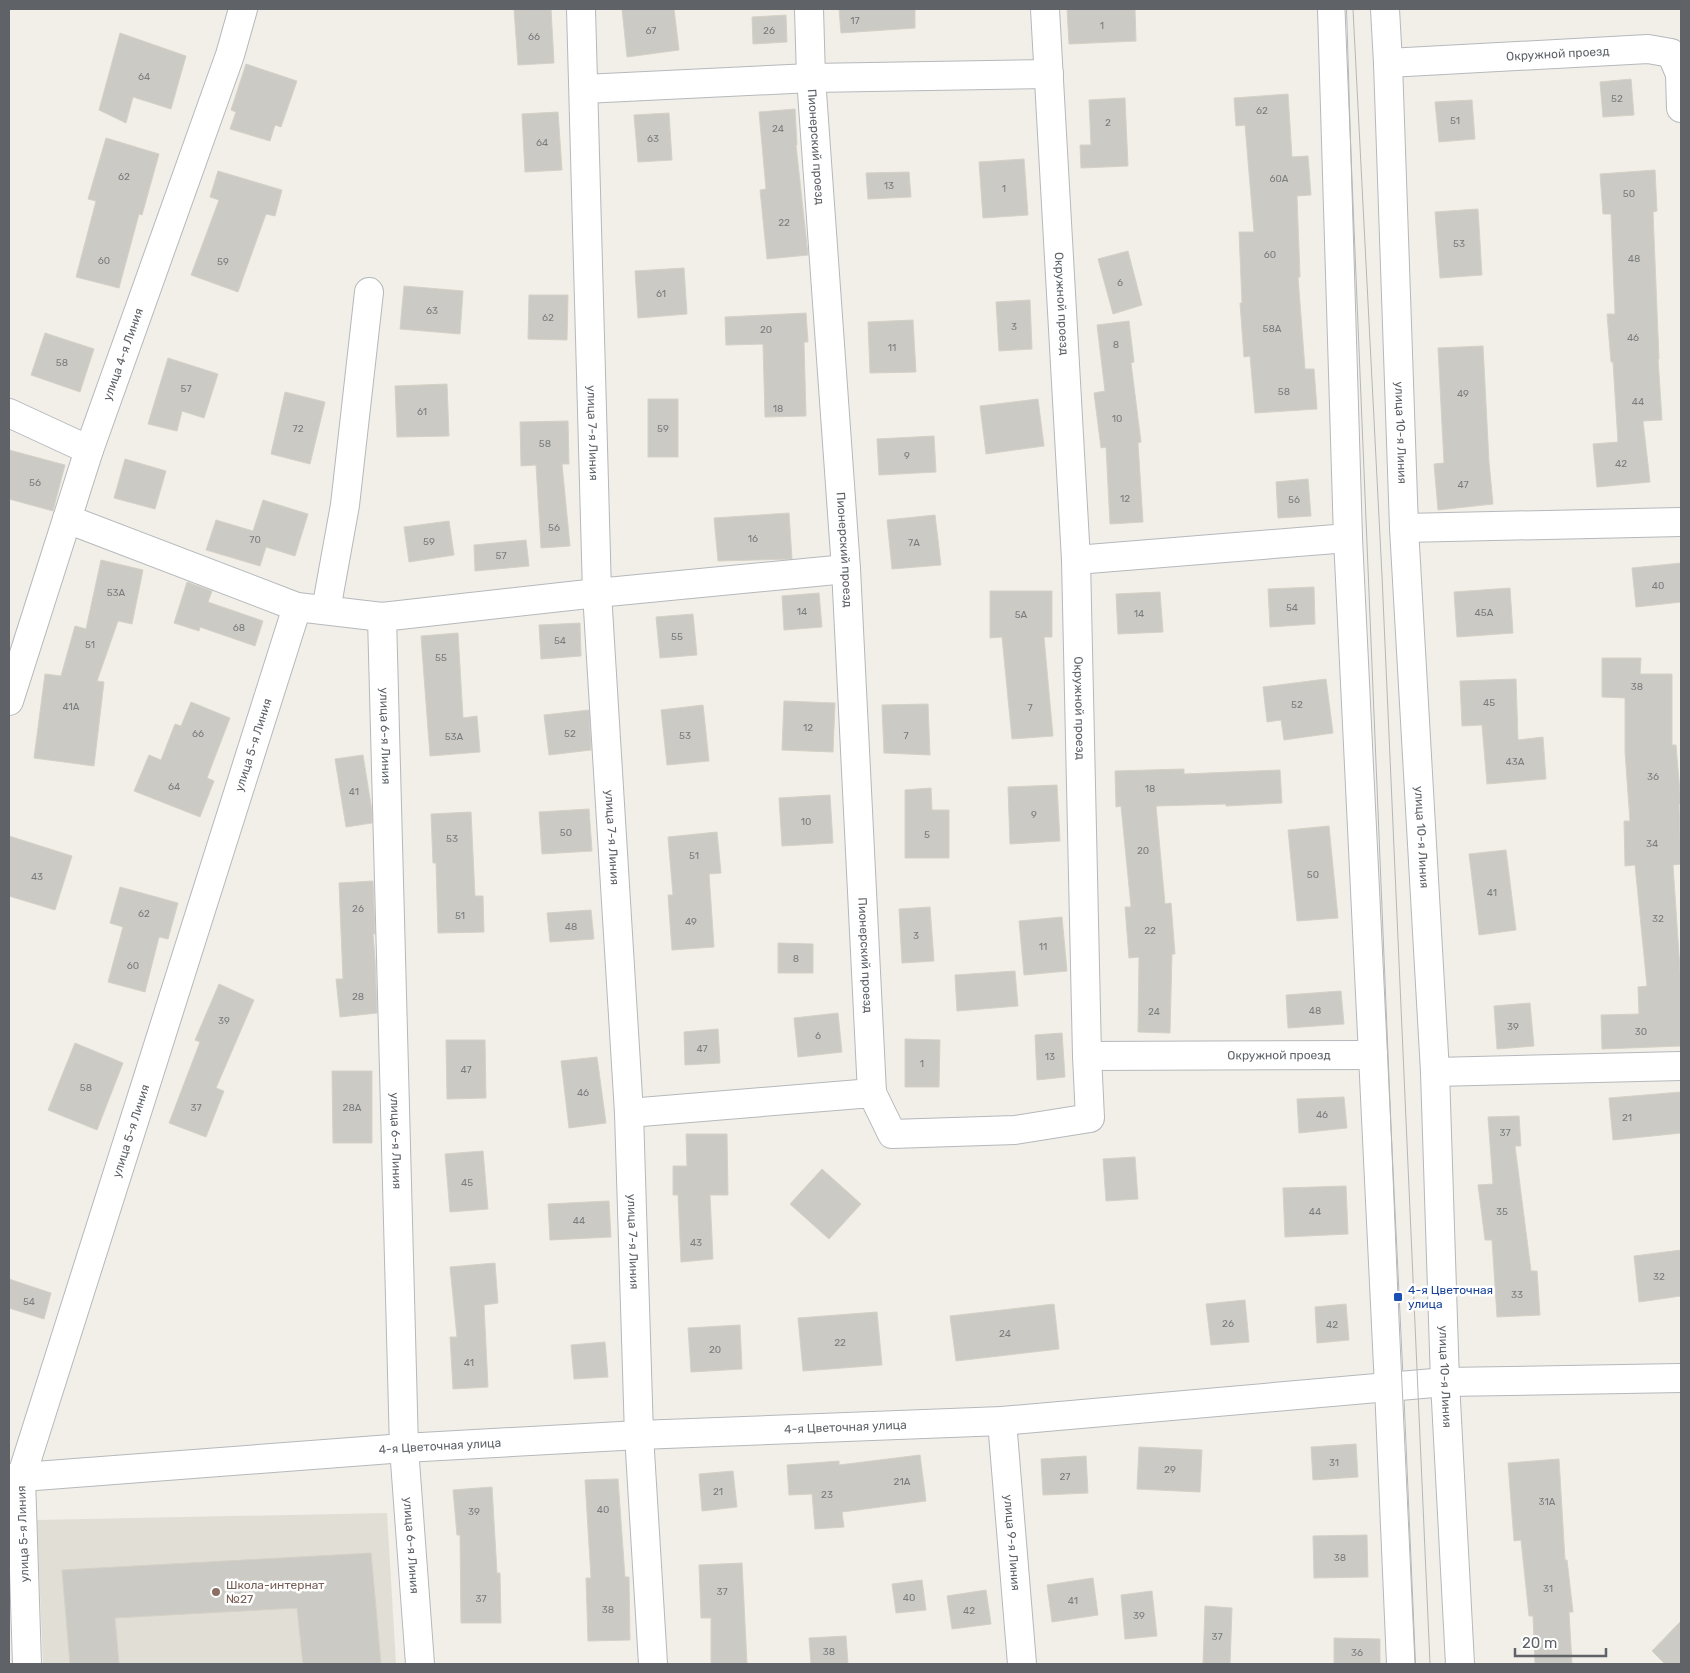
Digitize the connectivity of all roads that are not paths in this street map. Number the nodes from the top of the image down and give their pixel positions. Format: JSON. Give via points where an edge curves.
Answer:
{"nodes":[{"id":1,"x":243,"y":9,"type":"edge"},
{"id":2,"x":581,"y":9,"type":"edge"},
{"id":3,"x":809,"y":9,"type":"edge"},
{"id":4,"x":1045,"y":9,"type":"edge"},
{"id":5,"x":1332,"y":9,"type":"edge"},
{"id":6,"x":1385,"y":9,"type":"edge"},
{"id":7,"x":1388,"y":63,"type":"junction"},
{"id":8,"x":1049,"y":74,"type":"junction"},
{"id":9,"x":811,"y":78,"type":"junction"},
{"id":10,"x":584,"y":89,"type":"junction"},
{"id":11,"x":1681,"y":108,"type":"edge"},
{"id":12,"x":369,"y":292,"type":"dead end"},
{"id":13,"x":9,"y":413,"type":"edge"},
{"id":14,"x":89,"y":450,"type":"junction"},
{"id":15,"x":67,"y":519,"type":"junction"},
{"id":16,"x":1681,"y":522,"type":"edge"},
{"id":17,"x":1404,"y":528,"type":"junction"},
{"id":18,"x":1348,"y":538,"type":"junction"},
{"id":19,"x":1076,"y":560,"type":"junction"},
{"id":20,"x":846,"y":569,"type":"junction"},
{"id":21,"x":597,"y":593,"type":"junction"},
{"id":22,"x":297,"y":607,"type":"junction"},
{"id":23,"x":326,"y":610,"type":"junction"},
{"id":24,"x":382,"y":617,"type":"junction"},
{"id":25,"x":9,"y":701,"type":"edge"},
{"id":26,"x":1372,"y":1055,"type":"junction"},
{"id":27,"x":1087,"y":1056,"type":"junction"},
{"id":28,"x":1681,"y":1066,"type":"edge"},
{"id":29,"x":1435,"y":1072,"type":"junction"},
{"id":30,"x":872,"y":1093,"type":"junction"},
{"id":31,"x":629,"y":1114,"type":"junction"},
{"id":32,"x":1681,"y":1378,"type":"edge"},
{"id":33,"x":1445,"y":1382,"type":"junction"},
{"id":34,"x":1390,"y":1387,"type":"junction"},
{"id":35,"x":1002,"y":1421,"type":"junction"},
{"id":36,"x":639,"y":1435,"type":"junction"},
{"id":37,"x":404,"y":1448,"type":"junction"},
{"id":38,"x":15,"y":1478,"type":"edge"},
{"id":39,"x":27,"y":1664,"type":"edge"},
{"id":40,"x":420,"y":1664,"type":"edge"},
{"id":41,"x":653,"y":1664,"type":"edge"},
{"id":42,"x":1022,"y":1664,"type":"edge"},
{"id":43,"x":1401,"y":1664,"type":"edge"},
{"id":44,"x":1460,"y":1664,"type":"edge"}],
"edges":[{"from":1,"to":14,"type":"street","name":"улица 4-я Линия","via":[[230,55]]},
{"from":2,"to":10,"type":"street","name":"улица 7-я Линия"},
{"from":3,"to":9,"type":"street","name":"Пионерский проезд"},
{"from":4,"to":8,"type":"street","name":"Окружной проезд"},
{"from":5,"to":18,"type":"street"},
{"from":6,"to":7,"type":"street","name":"улица 10-я Линия"},
{"from":7,"to":11,"type":"street","name":"Окружной проезд","via":[[1648,49],[1671,53],[1680,74]]},
{"from":7,"to":17,"type":"street","name":"улица 10-я Линия"},
{"from":8,"to":9,"type":"street"},
{"from":8,"to":19,"type":"street","name":"Окружной проезд"},
{"from":9,"to":10,"type":"street"},
{"from":9,"to":20,"type":"street","name":"Пионерский проезд"},
{"from":10,"to":21,"type":"street","name":"улица 7-я Линия"},
{"from":12,"to":23,"type":"street","via":[[345,505]]},
{"from":13,"to":14,"type":"street"},
{"from":14,"to":15,"type":"street","name":"улица 4-я Линия"},
{"from":15,"to":22,"type":"street"},
{"from":15,"to":25,"type":"street","name":"улица 4-я Линия"},
{"from":16,"to":17,"type":"street"},
{"from":17,"to":29,"type":"street","name":"улица 10-я Линия"},
{"from":18,"to":19,"type":"street"},
{"from":18,"to":26,"type":"street"},
{"from":19,"to":27,"type":"street","name":"Окружной проезд"},
{"from":20,"to":21,"type":"street"},
{"from":20,"to":30,"type":"street","name":"Пионерский проезд"},
{"from":21,"to":24,"type":"street"},
{"from":21,"to":31,"type":"street","name":"улица 7-я Линия"},
{"from":22,"to":23,"type":"street"},
{"from":22,"to":38,"type":"street","name":"улица 5-я Линия"},
{"from":23,"to":24,"type":"street"},
{"from":24,"to":37,"type":"street","name":"улица 6-я Линия"},
{"from":26,"to":27,"type":"street","name":"Окружной проезд"},
{"from":26,"to":34,"type":"street"},
{"from":27,"to":30,"type":"street","via":[[1090,1118],[1015,1130],[892,1134]]},
{"from":28,"to":29,"type":"street"},
{"from":29,"to":33,"type":"street","name":"улица 10-я Линия"},
{"from":30,"to":31,"type":"street"},
{"from":31,"to":36,"type":"street","name":"улица 7-я Линия"},
{"from":32,"to":33,"type":"street","name":"4-я Цветочная улица"},
{"from":33,"to":34,"type":"street","name":"4-я Цветочная улица"},
{"from":33,"to":44,"type":"street","name":"улица 10-я Линия"},
{"from":34,"to":35,"type":"street","name":"4-я Цветочная улица"},
{"from":34,"to":43,"type":"street"},
{"from":35,"to":36,"type":"street","name":"4-я Цветочная улица"},
{"from":35,"to":42,"type":"street","name":"улица 9-я Линия"},
{"from":36,"to":37,"type":"street","name":"4-я Цветочная улица"},
{"from":36,"to":41,"type":"street","name":"улица 7-я Линия"},
{"from":37,"to":38,"type":"street","name":"4-я Цветочная улица"},
{"from":37,"to":40,"type":"street","name":"улица 6-я Линия"},
{"from":38,"to":39,"type":"street","name":"улица 5-я Линия"}]}
